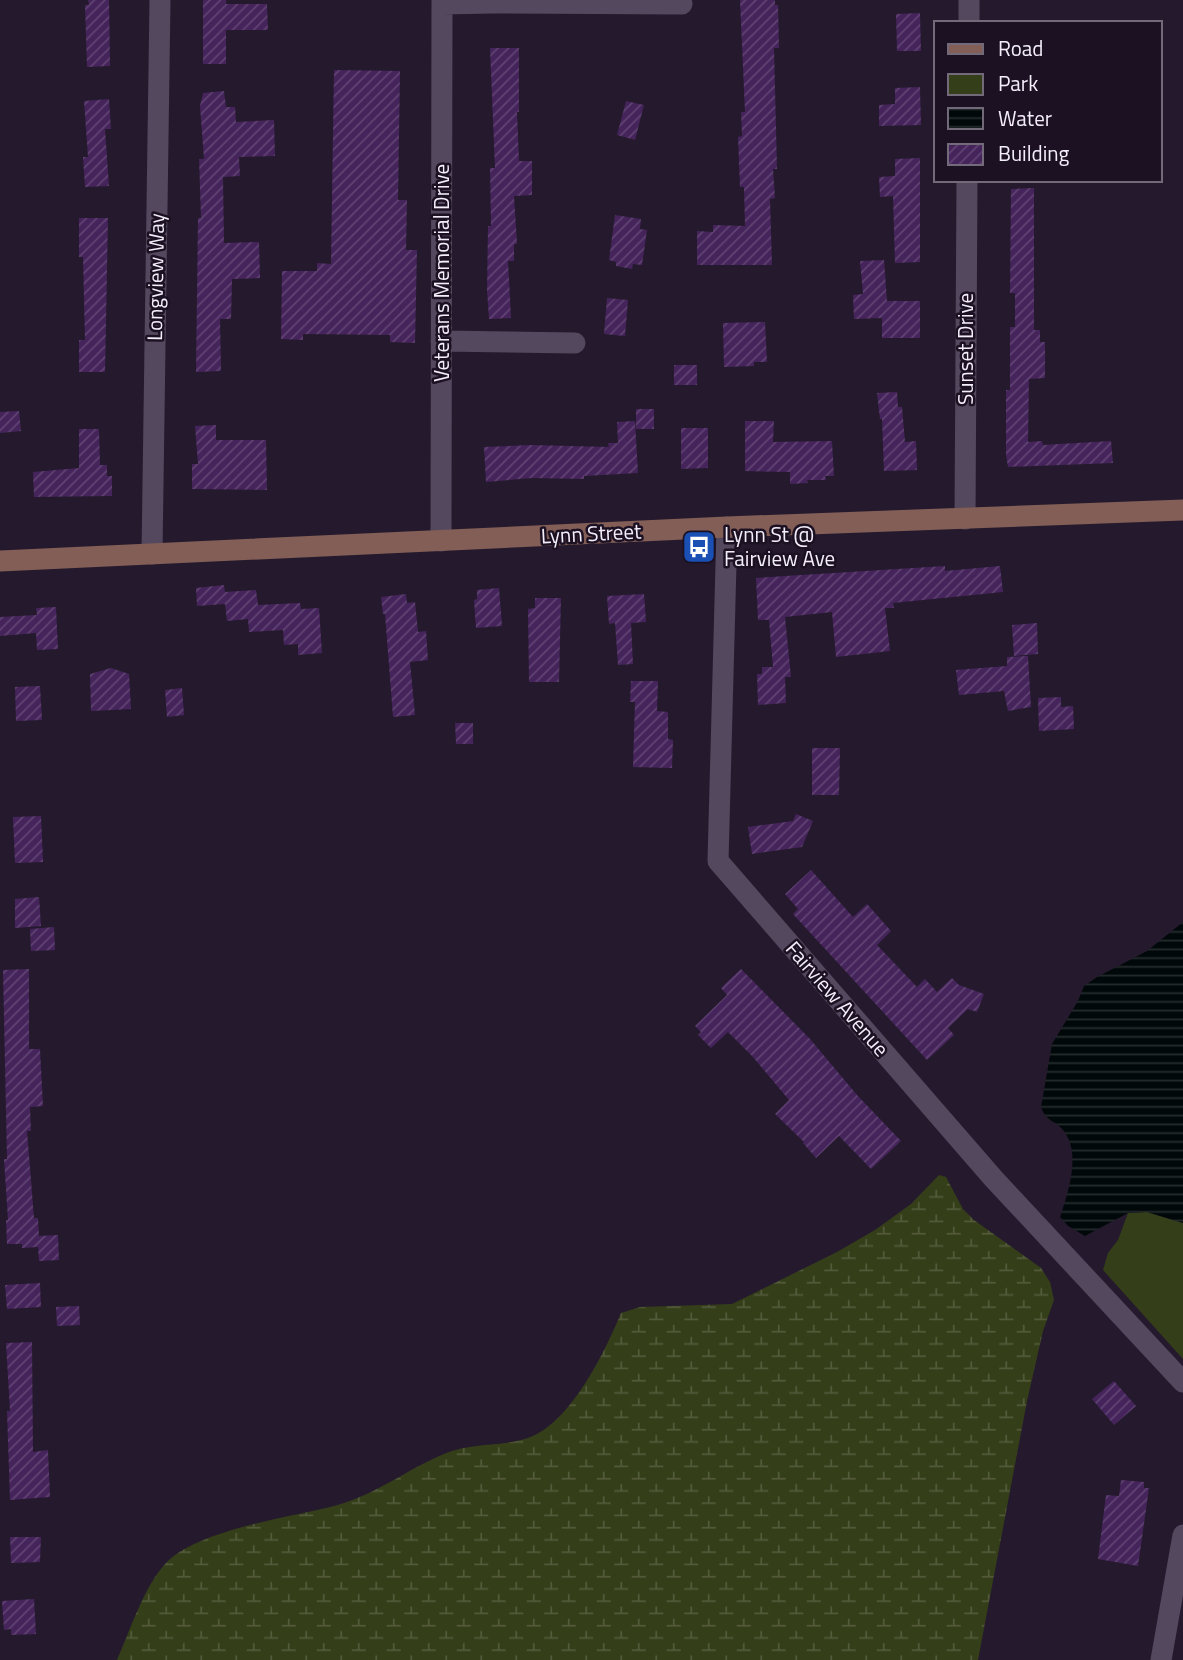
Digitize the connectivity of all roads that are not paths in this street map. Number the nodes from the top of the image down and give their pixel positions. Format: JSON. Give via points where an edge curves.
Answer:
{"nodes":[{"id":1,"x":160,"y":0,"type":"edge"},
{"id":2,"x":969,"y":0,"type":"edge"},
{"id":3,"x":442,"y":2,"type":"edge"},
{"id":4,"x":492,"y":2,"type":"edge"},
{"id":5,"x":682,"y":4,"type":"dead end"},
{"id":6,"x":969,"y":21,"type":"edge"},
{"id":7,"x":967,"y":182,"type":"edge"},
{"id":8,"x":441,"y":341,"type":"junction"},
{"id":9,"x":575,"y":343,"type":"dead end"},
{"id":10,"x":1183,"y":510,"type":"edge"},
{"id":11,"x":965,"y":519,"type":"junction"},
{"id":12,"x":727,"y":527,"type":"junction"},
{"id":13,"x":441,"y":541,"type":"junction"},
{"id":14,"x":152,"y":554,"type":"junction"},
{"id":15,"x":0,"y":561,"type":"edge"},
{"id":16,"x":1183,"y":1382,"type":"edge"},
{"id":17,"x":1183,"y":1535,"type":"edge"},
{"id":18,"x":1161,"y":1660,"type":"edge"}],
"edges":[{"from":1,"to":14,"type":"street","name":"Longview Way"},
{"from":2,"to":6,"type":"street"},
{"from":3,"to":4,"type":"street","name":"Veterans Memorial Drive"},
{"from":3,"to":8,"type":"street","name":"Veterans Memorial Drive"},
{"from":4,"to":5,"type":"street","name":"Veterans Memorial Drive"},
{"from":7,"to":11,"type":"street","name":"Sunset Drive"},
{"from":8,"to":9,"type":"street"},
{"from":8,"to":13,"type":"street","name":"Veterans Memorial Drive"},
{"from":10,"to":11,"type":"main road","name":"Lynn Street"},
{"from":11,"to":12,"type":"main road","name":"Lynn Street"},
{"from":12,"to":13,"type":"main road","name":"Lynn Street"},
{"from":12,"to":16,"type":"street","name":"Fairview Avenue","via":[[718,861],[993,1178]]},
{"from":13,"to":14,"type":"main road","name":"Lynn Street"},
{"from":14,"to":15,"type":"main road","name":"Lynn Street"},
{"from":17,"to":18,"type":"street"}]}
